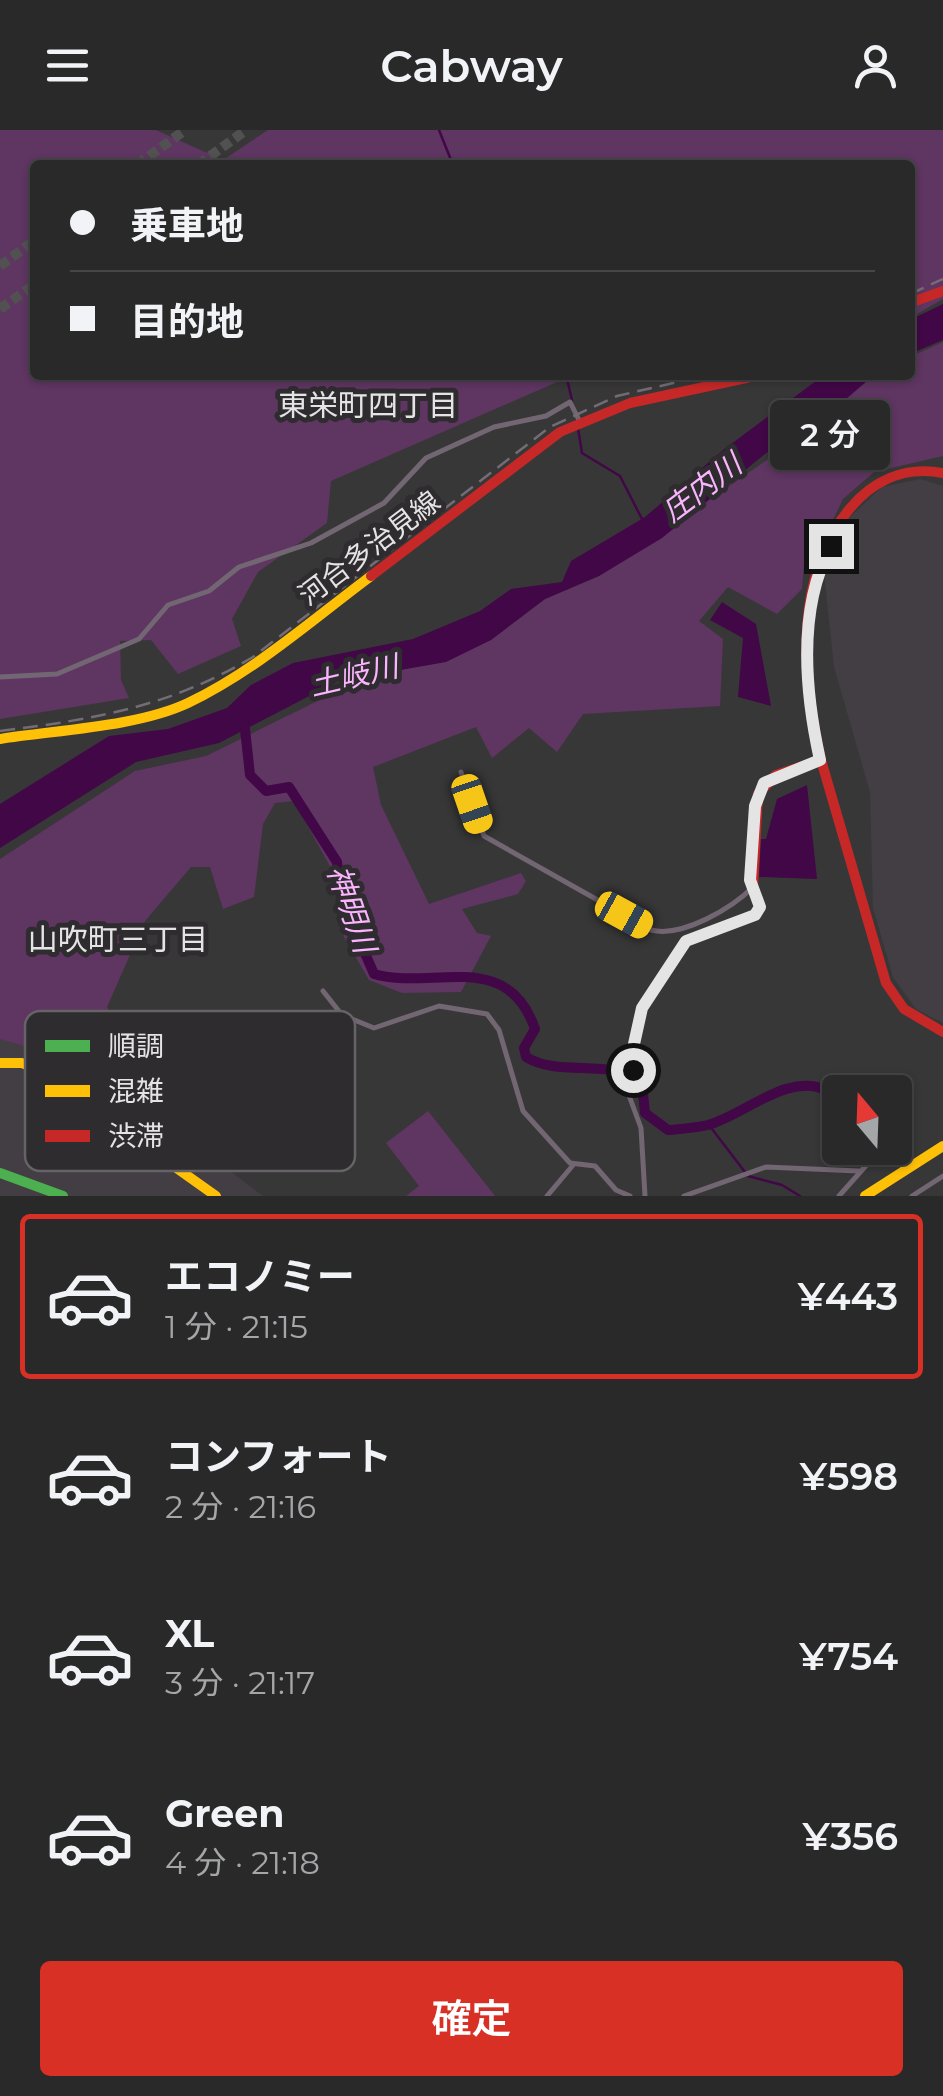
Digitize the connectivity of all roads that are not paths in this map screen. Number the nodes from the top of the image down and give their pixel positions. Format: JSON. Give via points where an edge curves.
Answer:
{"nodes":[{"id":1,"x":943,"y":290,"type":"edge"},
{"id":2,"x":915,"y":301,"type":"edge"},
{"id":3,"x":737,"y":380,"type":"edge"},
{"id":4,"x":580,"y":422,"type":"junction"},
{"id":5,"x":943,"y":473,"type":"edge"},
{"id":6,"x":0,"y":676,"type":"edge"},
{"id":7,"x":0,"y":740,"type":"edge"},
{"id":8,"x":820,"y":760,"type":"junction"},
{"id":9,"x":461,"y":772,"type":"dead end"},
{"id":10,"x":754,"y":887,"type":"junction"},
{"id":11,"x":324,"y":991,"type":"dead end"},
{"id":12,"x":338,"y":1011,"type":"edge"},
{"id":13,"x":355,"y":1021,"type":"edge"},
{"id":14,"x":943,"y":1032,"type":"edge"},
{"id":15,"x":0,"y":1063,"type":"edge"},
{"id":16,"x":25,"y":1064,"type":"edge"},
{"id":17,"x":943,"y":1149,"type":"edge"},
{"id":18,"x":574,"y":1164,"type":"junction"},
{"id":19,"x":866,"y":1165,"type":"edge"},
{"id":20,"x":181,"y":1171,"type":"edge"},
{"id":21,"x":859,"y":1171,"type":"junction"},
{"id":22,"x":0,"y":1172,"type":"edge"},
{"id":23,"x":943,"y":1176,"type":"edge"},
{"id":24,"x":63,"y":1196,"type":"edge"},
{"id":25,"x":216,"y":1196,"type":"edge"},
{"id":26,"x":547,"y":1196,"type":"edge"},
{"id":27,"x":630,"y":1196,"type":"edge"},
{"id":28,"x":645,"y":1196,"type":"edge"},
{"id":29,"x":684,"y":1196,"type":"edge"},
{"id":30,"x":839,"y":1196,"type":"edge"},
{"id":31,"x":865,"y":1196,"type":"edge"},
{"id":32,"x":876,"y":1196,"type":"edge"},
{"id":33,"x":912,"y":1196,"type":"edge"}],
"edges":[{"from":1,"to":2,"type":"main road"},
{"from":3,"to":4,"type":"main road","name":"河合多治見線","via":[[630,403]]},
{"from":4,"to":6,"type":"street","via":[[570,402],[546,416],[494,427],[426,458],[394,495],[324,537],[239,567],[209,591],[168,605],[138,639],[56,674]]},
{"from":4,"to":7,"type":"main road","name":"河合多治見線","via":[[213,690],[162,712]]},
{"from":5,"to":8,"type":"main road","via":[[903,470],[876,481],[860,495],[824,559],[809,608],[810,696]]},
{"from":8,"to":10,"type":"main road","via":[[776,774],[758,794]]},
{"from":8,"to":14,"type":"main road","via":[[886,983],[904,1009]]},
{"from":9,"to":10,"type":"street","via":[[484,836],[651,930],[670,930],[726,909]]},
{"from":10,"to":28,"type":"street","via":[[760,898],[755,915],[686,941],[642,1008],[627,1090],[641,1128]]},
{"from":11,"to":12,"type":"street"},
{"from":13,"to":18,"type":"street","via":[[374,1028],[439,1006],[487,1014],[499,1030],[524,1110]]},
{"from":15,"to":16,"type":"main road"},
{"from":17,"to":31,"type":"main road"},
{"from":17,"to":32,"type":"main road"},
{"from":18,"to":26,"type":"street"},
{"from":18,"to":27,"type":"street","via":[[596,1166]]},
{"from":19,"to":21,"type":"street"},
{"from":20,"to":25,"type":"main road"},
{"from":21,"to":29,"type":"street","via":[[766,1166]]},
{"from":21,"to":30,"type":"street"},
{"from":22,"to":24,"type":"main road"},
{"from":23,"to":33,"type":"street"}]}
